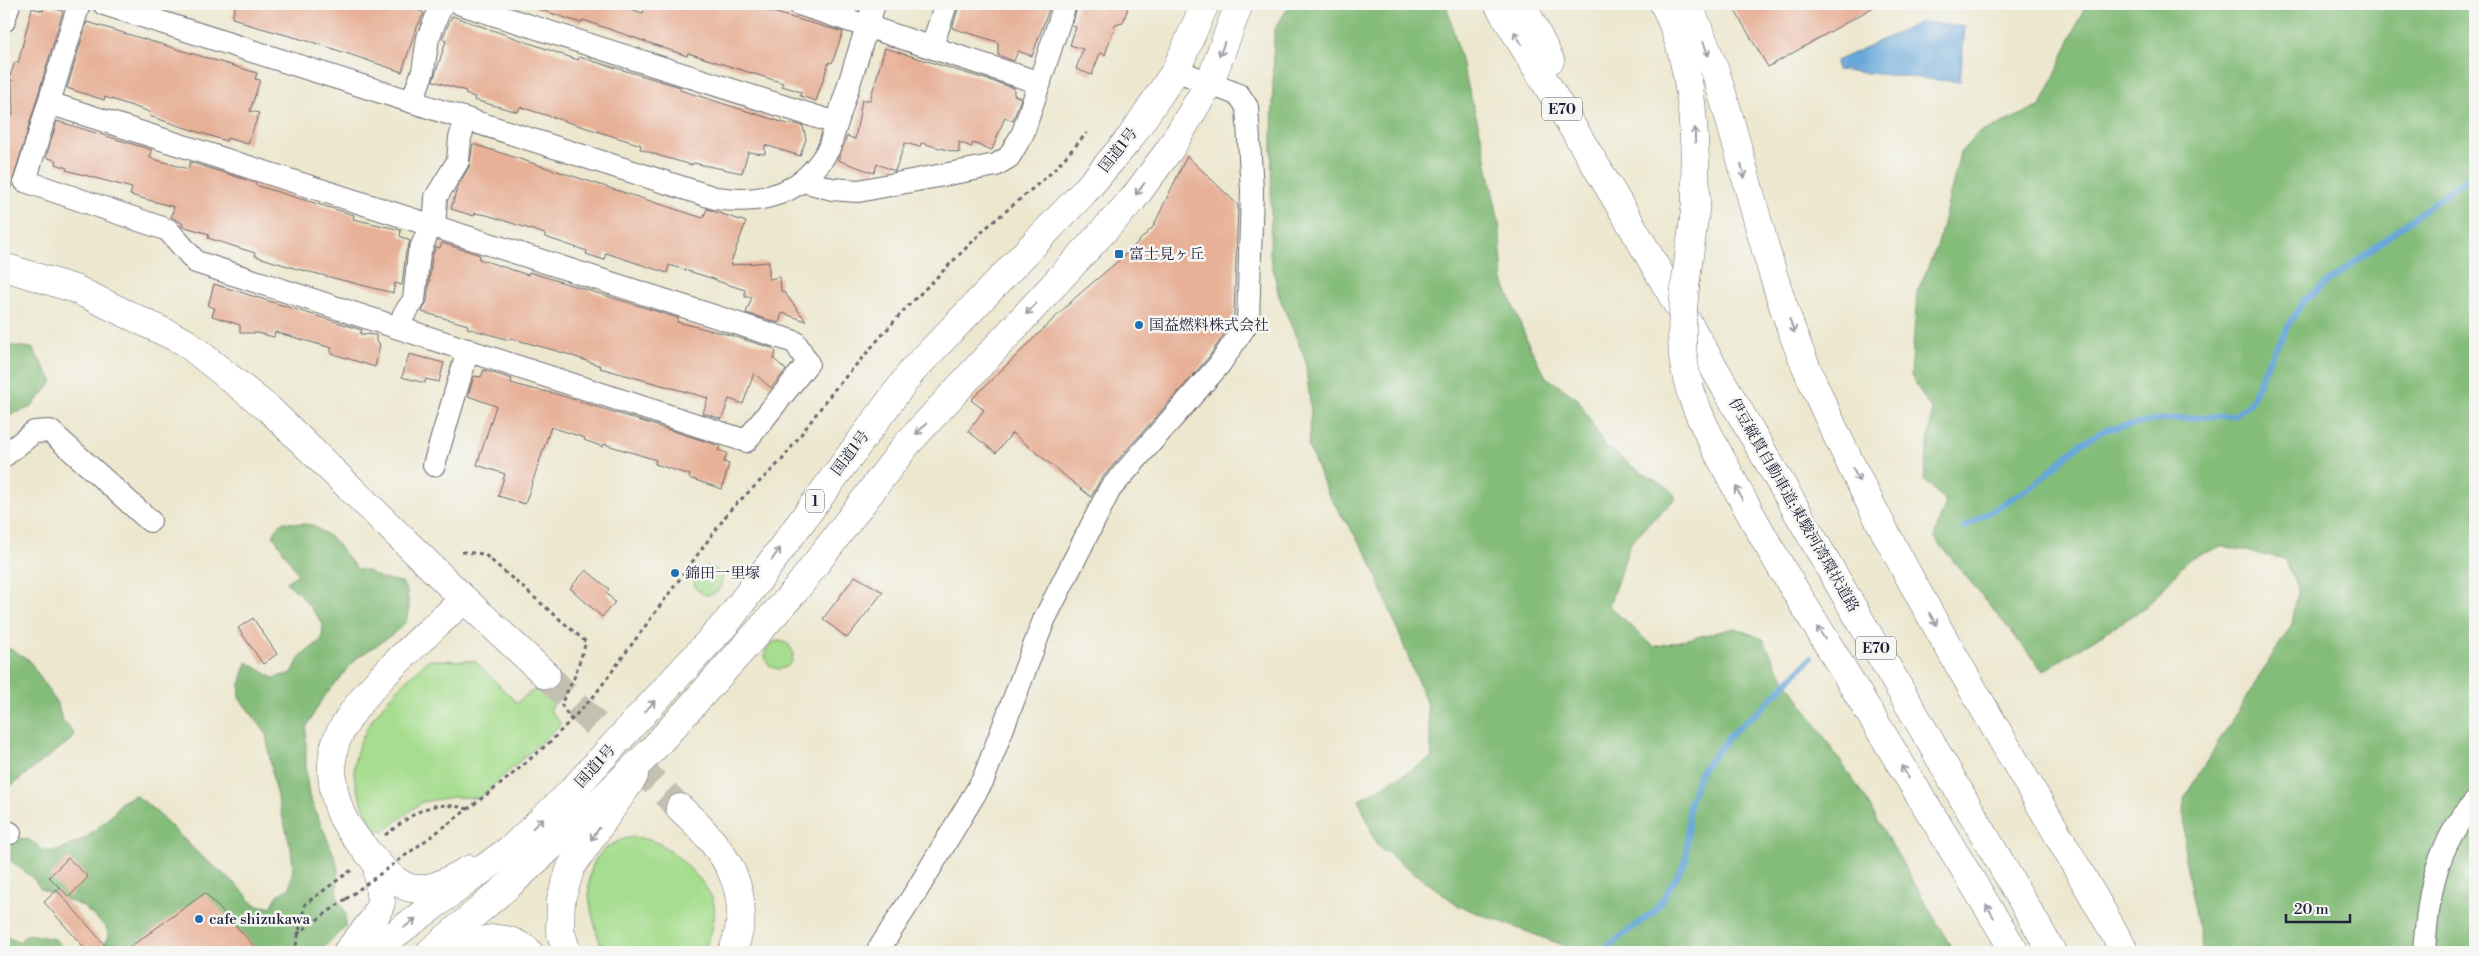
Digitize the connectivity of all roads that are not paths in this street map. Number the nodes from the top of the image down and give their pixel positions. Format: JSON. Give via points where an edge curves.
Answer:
{"nodes":[{"id":1,"x":9,"y":4,"type":"edge"},
{"id":2,"x":78,"y":4,"type":"edge"},
{"id":3,"x":104,"y":4,"type":"edge"},
{"id":4,"x":442,"y":4,"type":"edge"},
{"id":5,"x":461,"y":4,"type":"edge"},
{"id":6,"x":799,"y":4,"type":"edge"},
{"id":7,"x":874,"y":4,"type":"edge"},
{"id":8,"x":946,"y":4,"type":"edge"},
{"id":9,"x":1065,"y":4,"type":"edge"},
{"id":10,"x":1205,"y":4,"type":"edge"},
{"id":11,"x":1239,"y":4,"type":"edge"},
{"id":12,"x":1498,"y":4,"type":"edge"},
{"id":13,"x":1522,"y":4,"type":"edge"},
{"id":14,"x":1664,"y":4,"type":"edge"},
{"id":15,"x":1688,"y":4,"type":"edge"},
{"id":16,"x":4,"y":21,"type":"edge"},
{"id":17,"x":866,"y":26,"type":"junction"},
{"id":18,"x":932,"y":46,"type":"junction"},
{"id":19,"x":1176,"y":70,"type":"junction"},
{"id":20,"x":1210,"y":82,"type":"junction"},
{"id":21,"x":1040,"y":83,"type":"junction"},
{"id":22,"x":412,"y":101,"type":"junction"},
{"id":23,"x":49,"y":103,"type":"junction"},
{"id":24,"x":466,"y":118,"type":"junction"},
{"id":25,"x":836,"y":124,"type":"junction"},
{"id":26,"x":803,"y":181,"type":"junction"},
{"id":27,"x":1625,"y":214,"type":"junction"},
{"id":28,"x":431,"y":226,"type":"junction"},
{"id":29,"x":4,"y":267,"type":"edge"},
{"id":30,"x":399,"y":328,"type":"junction"},
{"id":31,"x":468,"y":350,"type":"junction"},
{"id":32,"x":4,"y":456,"type":"edge"},
{"id":33,"x":434,"y":465,"type":"dead end"},
{"id":34,"x":150,"y":522,"type":"dead end"},
{"id":35,"x":464,"y":599,"type":"junction"},
{"id":36,"x":546,"y":675,"type":"tunnel mouth"},
{"id":37,"x":652,"y":750,"type":"junction"},
{"id":38,"x":2475,"y":802,"type":"edge"},
{"id":39,"x":680,"y":808,"type":"tunnel mouth"},
{"id":40,"x":513,"y":847,"type":"junction"},
{"id":41,"x":370,"y":857,"type":"junction"},
{"id":42,"x":2050,"y":949,"type":"edge"},
{"id":43,"x":348,"y":952,"type":"edge"},
{"id":44,"x":371,"y":952,"type":"edge"},
{"id":45,"x":430,"y":952,"type":"edge"},
{"id":46,"x":461,"y":952,"type":"edge"},
{"id":47,"x":528,"y":952,"type":"edge"},
{"id":48,"x":567,"y":952,"type":"edge"},
{"id":49,"x":732,"y":952,"type":"edge"},
{"id":50,"x":876,"y":952,"type":"edge"},
{"id":51,"x":2015,"y":952,"type":"edge"},
{"id":52,"x":2125,"y":952,"type":"edge"},
{"id":53,"x":2424,"y":952,"type":"edge"}],
"edges":[{"from":1,"to":16,"type":"street"},
{"from":2,"to":23,"type":"street"},
{"from":3,"to":22,"type":"street"},
{"from":4,"to":22,"type":"street","via":[[428,38],[427,59]]},
{"from":5,"to":25,"type":"street"},
{"from":6,"to":17,"type":"street"},
{"from":7,"to":17,"type":"street"},
{"from":8,"to":18,"type":"street"},
{"from":9,"to":21,"type":"street"},
{"from":10,"to":19,"type":"main road","name":"国道1号","number":"1"},
{"from":11,"to":20,"type":"main road","name":"国道1号","one_way":true},
{"from":27,"to":12,"type":"main road","name":"伊豆縦貫自動車道;東駿河湾環状道路","number":"E70","one_way":true},
{"from":13,"to":27,"type":"main road","name":"伊豆縦貫自動車道;東駿河湾環状道路","number":"E70"},
{"from":51,"to":14,"type":"main road","one_way":true,"bridge":true,"via":[[1782,569],[1704,426],[1692,397],[1684,355],[1685,297],[1696,202],[1694,112],[1686,67]]},
{"from":15,"to":52,"type":"main road","one_way":true,"via":[[1716,76],[1779,291],[1828,418],[1908,575]]},
{"from":17,"to":18,"type":"street"},
{"from":17,"to":25,"type":"street"},
{"from":18,"to":21,"type":"street"},
{"from":19,"to":20,"type":"street"},
{"from":40,"to":19,"type":"main road","name":"国道1号","number":"1","one_way":true,"via":[[567,796],[728,620],[913,370],[1085,191],[1130,138]]},
{"from":20,"to":37,"type":"main road","name":"国道1号","one_way":true,"via":[[1170,149],[1133,199],[907,444],[795,591]]},
{"from":20,"to":50,"type":"street","via":[[1240,95],[1247,106],[1252,191],[1248,322],[1219,365],[1110,489],[1044,620],[982,780]]},
{"from":21,"to":26,"type":"street","via":[[1016,146],[1009,157],[996,164],[858,191],[832,189]]},
{"from":22,"to":24,"type":"street"},
{"from":23,"to":28,"type":"street"},
{"from":23,"to":30,"type":"street","via":[[25,181],[168,230],[196,262]]},
{"from":24,"to":26,"type":"street","via":[[715,198],[740,202],[761,200]]},
{"from":24,"to":28,"type":"street","via":[[458,161],[436,197]]},
{"from":25,"to":26,"type":"street","via":[[820,165]]},
{"from":27,"to":42,"type":"main road","name":"伊豆縦貫自動車道;東駿河湾環状道路","number":"E70"},
{"from":28,"to":30,"type":"street","via":[[419,253],[414,300]]},
{"from":28,"to":31,"type":"street","via":[[795,342],[808,363],[746,441]]},
{"from":29,"to":35,"type":"main road","via":[[75,289],[185,342],[270,410]]},
{"from":30,"to":31,"type":"street"},
{"from":31,"to":33,"type":"street"},
{"from":32,"to":34,"type":"street","via":[[34,432],[50,431]]},
{"from":35,"to":36,"type":"main road"},
{"from":35,"to":41,"type":"main road","via":[[365,695],[337,740],[332,761],[333,783],[342,815]]},
{"from":37,"to":45,"type":"main road","name":"国道1号","via":[[584,817]]},
{"from":37,"to":48,"type":"main road","one_way":true,"via":[[571,867],[561,899],[560,930]]},
{"from":38,"to":53,"type":"street","via":[[2451,833],[2444,849],[2428,905]]},
{"from":39,"to":49,"type":"main road","via":[[703,828],[728,861],[740,894],[741,920]]},
{"from":40,"to":41,"type":"main road","via":[[437,886],[420,888],[403,886]]},
{"from":44,"to":40,"type":"main road","name":"国道1号","number":"1","one_way":true},
{"from":41,"to":43,"type":"main road","via":[[381,903],[374,919]]},
{"from":46,"to":47,"type":"main road","via":[[472,944],[493,938],[516,942]]}]}
